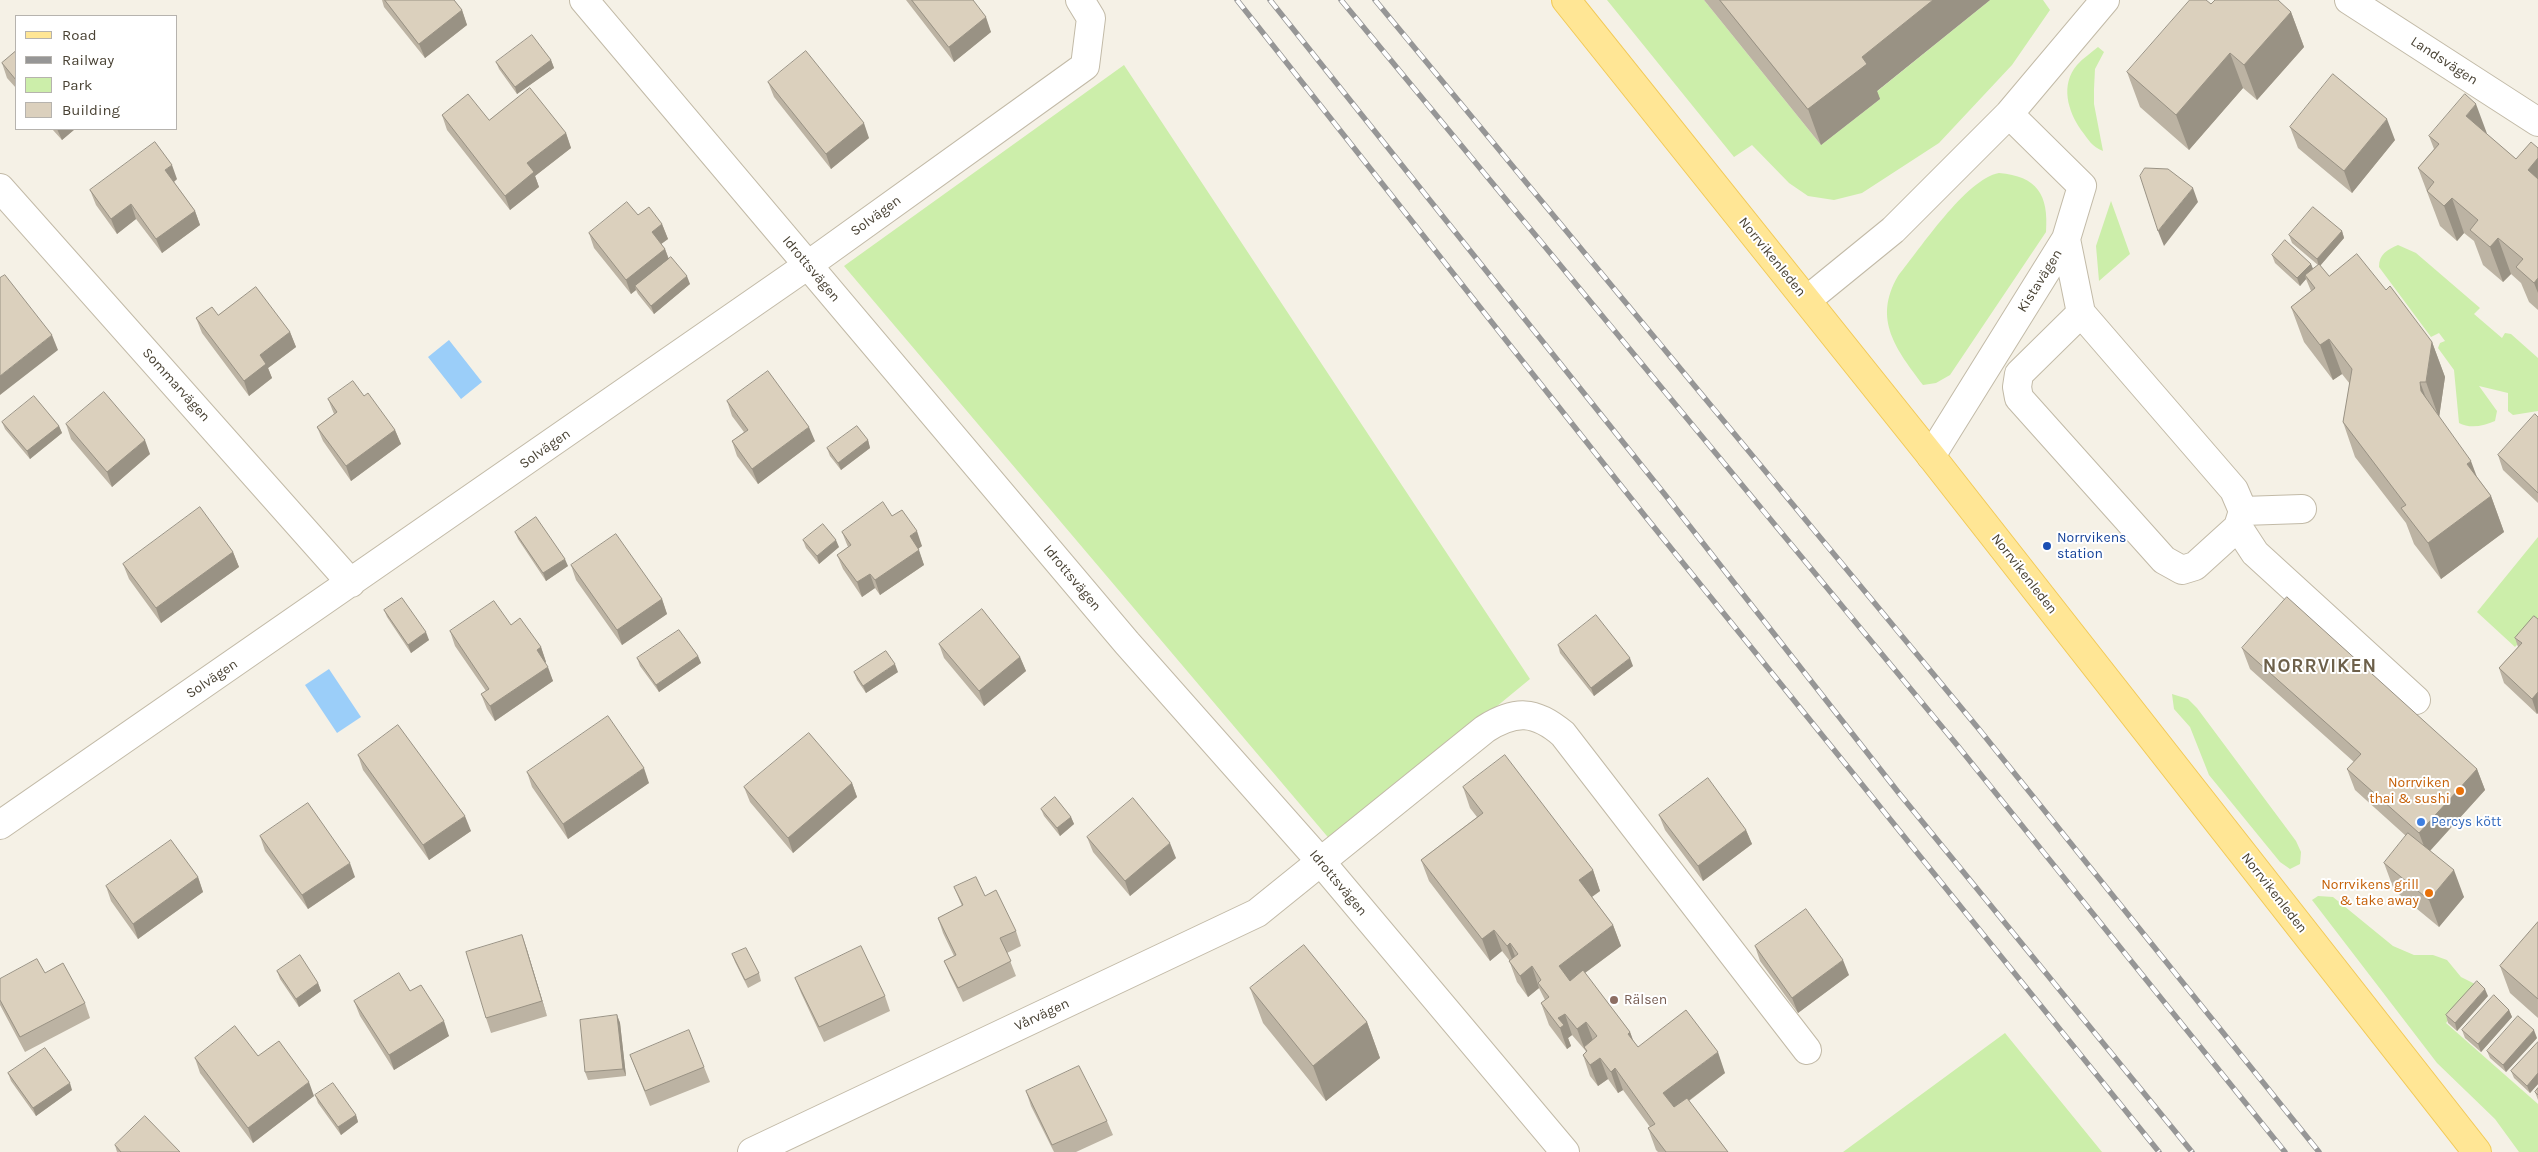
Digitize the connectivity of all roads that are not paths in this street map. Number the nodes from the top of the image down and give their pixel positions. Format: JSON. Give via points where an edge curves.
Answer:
{"nodes":[{"id":1,"x":584,"y":0,"type":"edge"},
{"id":2,"x":1080,"y":0,"type":"edge"},
{"id":3,"x":1566,"y":0,"type":"edge"},
{"id":4,"x":2105,"y":0,"type":"edge"},
{"id":5,"x":2349,"y":0,"type":"edge"},
{"id":6,"x":2010,"y":114,"type":"junction"},
{"id":7,"x":2538,"y":122,"type":"edge"},
{"id":8,"x":0,"y":188,"type":"edge"},
{"id":9,"x":2066,"y":239,"type":"junction"},
{"id":10,"x":808,"y":265,"type":"junction"},
{"id":11,"x":1807,"y":300,"type":"junction"},
{"id":12,"x":2081,"y":313,"type":"junction"},
{"id":13,"x":1931,"y":456,"type":"junction"},
{"id":14,"x":2302,"y":509,"type":"dead end"},
{"id":15,"x":2240,"y":519,"type":"junction"},
{"id":16,"x":352,"y":583,"type":"junction"},
{"id":17,"x":2416,"y":700,"type":"dead end"},
{"id":18,"x":0,"y":825,"type":"edge"},
{"id":19,"x":1320,"y":862,"type":"junction"},
{"id":20,"x":1808,"y":1050,"type":"dead end"},
{"id":21,"x":752,"y":1152,"type":"edge"},
{"id":22,"x":1565,"y":1152,"type":"edge"},
{"id":23,"x":2477,"y":1152,"type":"edge"}],
"edges":[{"from":1,"to":10,"type":"street","name":"Idrottsvägen"},
{"from":2,"to":10,"type":"street","name":"Solvägen","via":[[1091,18],[1085,66]]},
{"from":3,"to":11,"type":"main road","name":"Norrvikenleden"},
{"from":4,"to":6,"type":"street"},
{"from":5,"to":7,"type":"street","name":"Landsvägen"},
{"from":6,"to":9,"type":"street","name":"Kistavägen","via":[[2082,186]]},
{"from":6,"to":11,"type":"street","via":[[1893,230]]},
{"from":8,"to":16,"type":"street","name":"Sommarvägen"},
{"from":9,"to":12,"type":"street"},
{"from":9,"to":13,"type":"street","name":"Kistavägen"},
{"from":10,"to":16,"type":"street","name":"Solvägen"},
{"from":10,"to":19,"type":"street","name":"Idrottsvägen","via":[[1127,643]]},
{"from":11,"to":13,"type":"main road","name":"Norrvikenleden"},
{"from":12,"to":15,"type":"street","via":[[2234,490]]},
{"from":12,"to":15,"type":"street","via":[[2019,374],[2017,387],[2020,398],[2164,560],[2182,570],[2195,566]]},
{"from":13,"to":23,"type":"main road","name":"Norrvikenleden"},
{"from":14,"to":15,"type":"street"},
{"from":15,"to":17,"type":"street","via":[[2255,553]]},
{"from":16,"to":18,"type":"street","name":"Solvägen"},
{"from":19,"to":20,"type":"street","name":"Vårvägen","via":[[1503,718],[1524,715],[1547,720],[1563,734]]},
{"from":19,"to":21,"type":"street","name":"Vårvägen","via":[[1257,913]]},
{"from":19,"to":22,"type":"street","name":"Idrottsvägen"}]}
